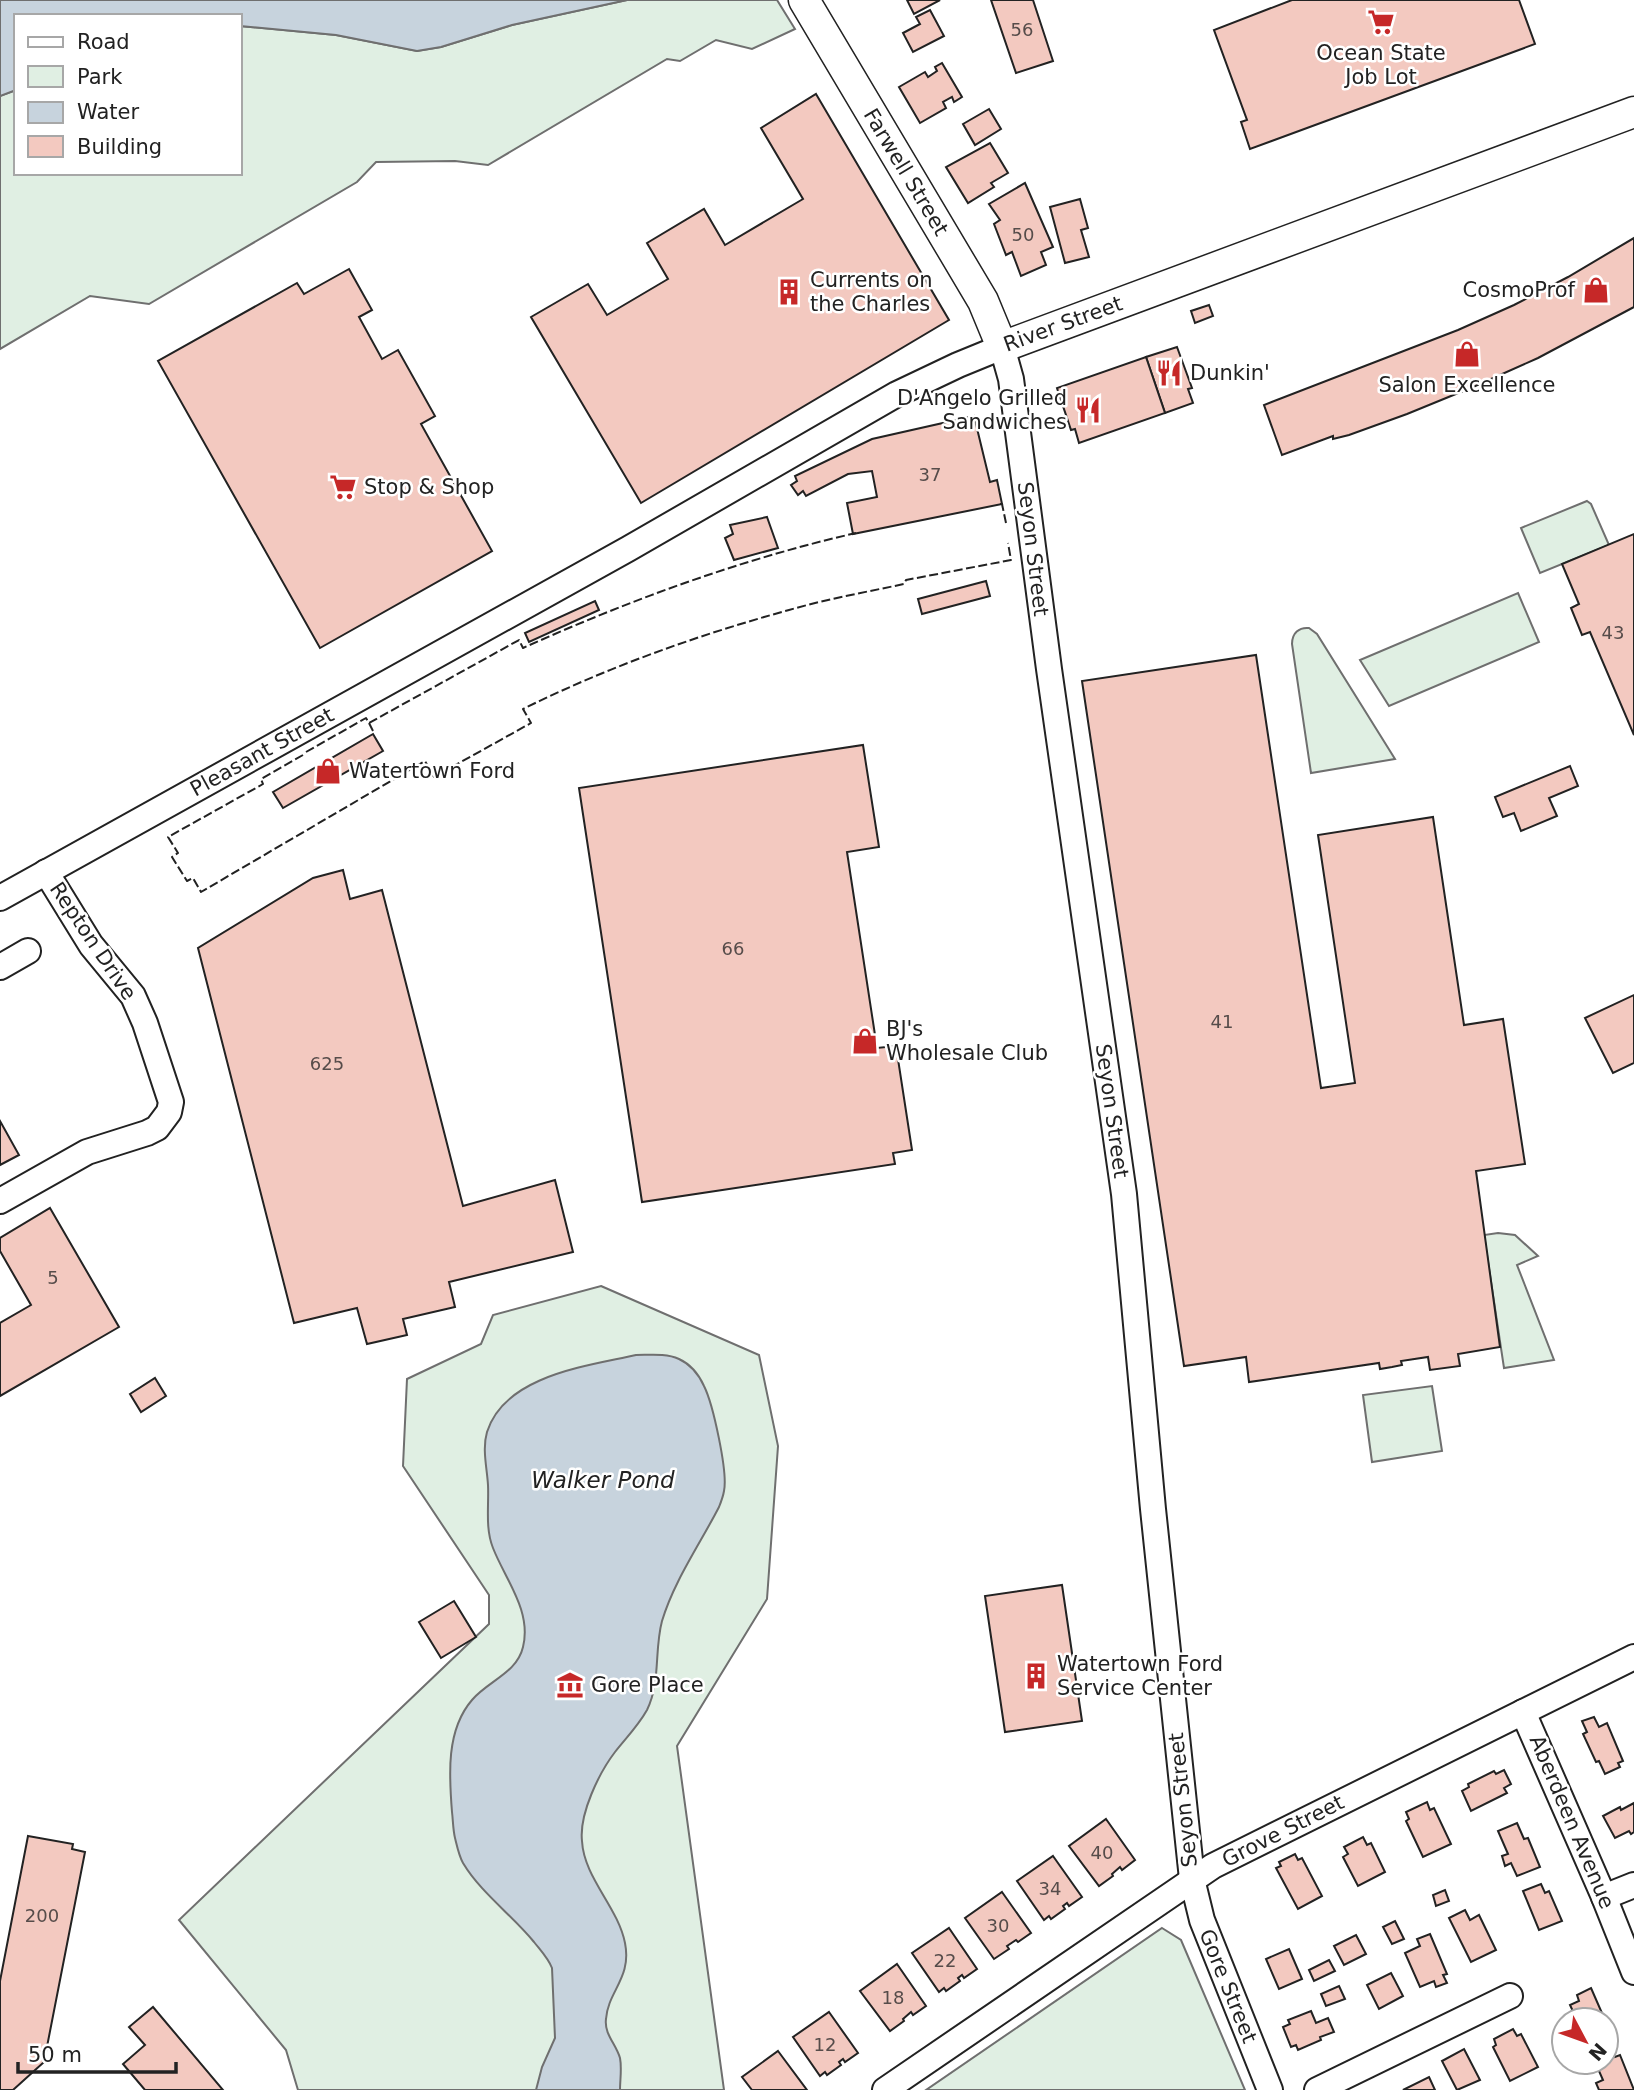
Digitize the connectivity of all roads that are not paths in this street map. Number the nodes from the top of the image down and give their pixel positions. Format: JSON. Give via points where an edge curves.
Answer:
{"nodes":[{"id":1,"x":804,"y":0,"type":"edge"},
{"id":2,"x":1634,"y":113,"type":"edge"},
{"id":3,"x":1002,"y":346,"type":"junction"},
{"id":4,"x":524,"y":607,"type":"joint"},
{"id":5,"x":46,"y":872,"type":"junction"},
{"id":6,"x":0,"y":898,"type":"edge"},
{"id":7,"x":28,"y":951,"type":"dead end"},
{"id":8,"x":0,"y":967,"type":"edge"},
{"id":9,"x":0,"y":1201,"type":"edge"},
{"id":10,"x":1634,"y":1657,"type":"edge"},
{"id":11,"x":1524,"y":1712,"type":"junction"},
{"id":12,"x":1192,"y":1879,"type":"junction"},
{"id":13,"x":1634,"y":1885,"type":"edge"},
{"id":14,"x":1604,"y":1897,"type":"junction"},
{"id":15,"x":1634,"y":1972,"type":"edge"},
{"id":16,"x":1510,"y":1996,"type":"dead end"},
{"id":17,"x":885,"y":2090,"type":"edge"},
{"id":18,"x":1270,"y":2090,"type":"edge"},
{"id":19,"x":1317,"y":2090,"type":"edge"}],
"edges":[{"from":1,"to":3,"type":"main road","name":"Farwell Street","via":[[983,301]]},
{"from":2,"to":3,"type":"main road","name":"River Street"},
{"from":3,"to":4,"type":"street","name":"River Street","via":[[897,394]]},
{"from":3,"to":12,"type":"street","name":"Seyon Street","via":[[1011,379],[1122,1175]]},
{"from":4,"to":5,"type":"street","name":"Pleasant Street"},
{"from":5,"to":6,"type":"street","name":"Pleasant Street"},
{"from":5,"to":9,"type":"street","name":"Repton Drive","via":[[91,945],[139,1009],[170,1102],[169,1112],[157,1128],[87,1152]]},
{"from":7,"to":8,"type":"street"},
{"from":10,"to":11,"type":"street","name":"Grove Street"},
{"from":11,"to":12,"type":"street","name":"Grove Street"},
{"from":11,"to":14,"type":"street","name":"Aberdeen Avenue"},
{"from":12,"to":17,"type":"street","name":"Grove Street"},
{"from":12,"to":18,"type":"street","name":"Gore Street","via":[[1202,1920]]},
{"from":13,"to":14,"type":"street"},
{"from":14,"to":15,"type":"street","name":"Aberdeen Avenue"},
{"from":16,"to":19,"type":"street"}]}
